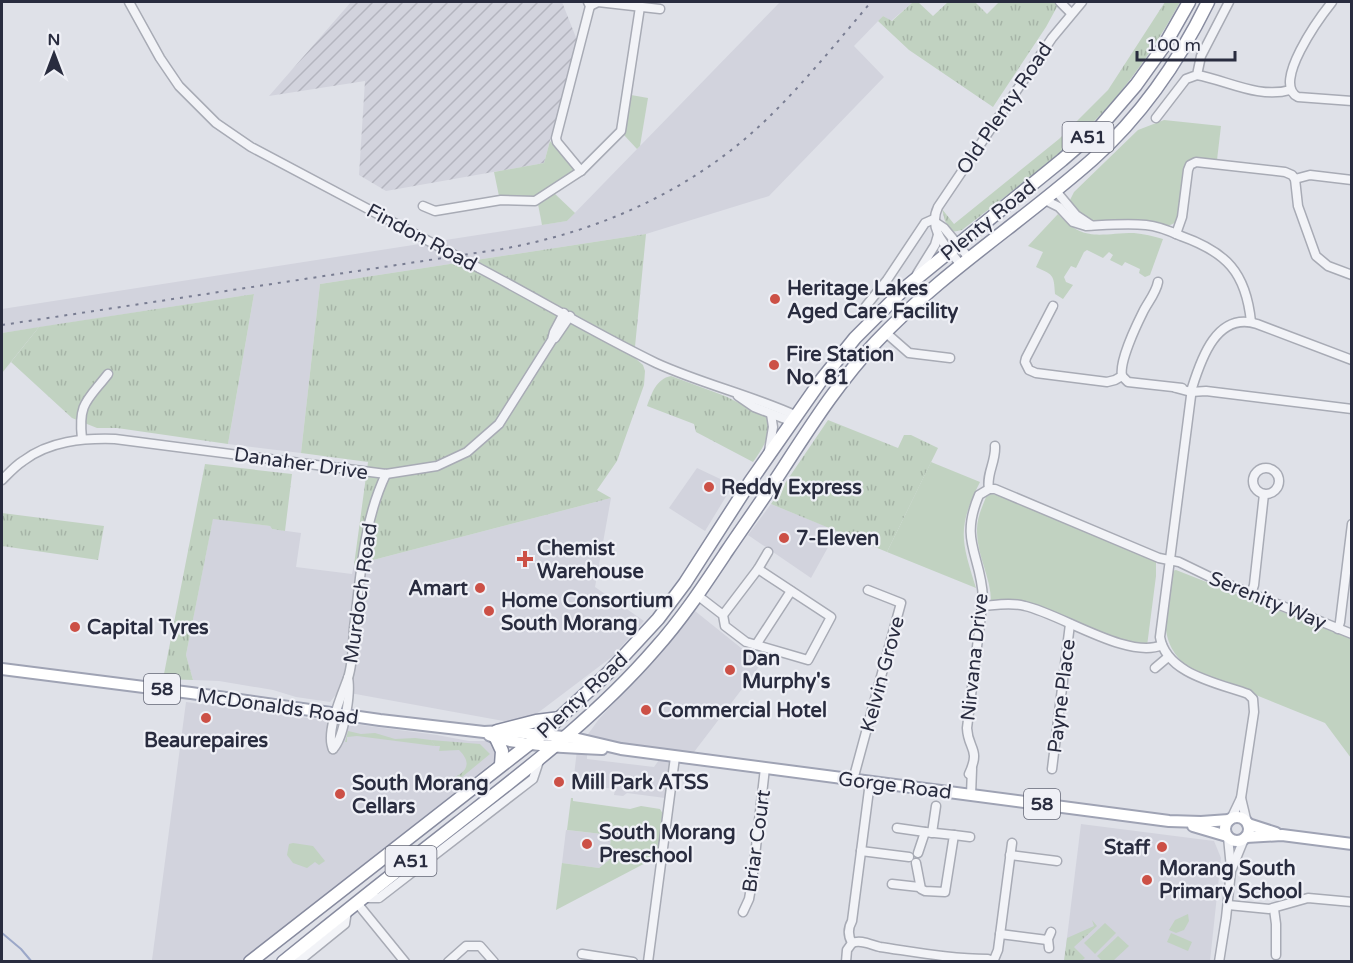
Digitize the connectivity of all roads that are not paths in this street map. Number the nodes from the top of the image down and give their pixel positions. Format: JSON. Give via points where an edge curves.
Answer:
{"nodes":[{"id":1,"x":129,"y":2,"type":"edge"},
{"id":2,"x":134,"y":2,"type":"edge"},
{"id":3,"x":1060,"y":2,"type":"edge"},
{"id":4,"x":1082,"y":2,"type":"edge"},
{"id":5,"x":1189,"y":2,"type":"edge"},
{"id":6,"x":1208,"y":2,"type":"edge"},
{"id":7,"x":1229,"y":2,"type":"edge"},
{"id":8,"x":1332,"y":2,"type":"edge"},
{"id":9,"x":589,"y":4,"type":"edge"},
{"id":10,"x":640,"y":7,"type":"junction"},
{"id":11,"x":660,"y":9,"type":"dead end"},
{"id":12,"x":1071,"y":14,"type":"junction"},
{"id":13,"x":146,"y":34,"type":"junction"},
{"id":14,"x":1197,"y":75,"type":"junction"},
{"id":15,"x":1290,"y":90,"type":"junction"},
{"id":16,"x":1352,"y":101,"type":"edge"},
{"id":17,"x":1156,"y":118,"type":"dead end"},
{"id":18,"x":582,"y":171,"type":"junction"},
{"id":19,"x":1295,"y":179,"type":"junction"},
{"id":20,"x":1352,"y":180,"type":"edge"},
{"id":21,"x":1025,"y":191,"type":"junction"},
{"id":22,"x":1056,"y":191,"type":"junction"},
{"id":23,"x":1045,"y":200,"type":"junction"},
{"id":24,"x":423,"y":206,"type":"dead end"},
{"id":25,"x":934,"y":220,"type":"junction"},
{"id":26,"x":1092,"y":225,"type":"junction"},
{"id":27,"x":1176,"y":234,"type":"junction"},
{"id":28,"x":938,"y":235,"type":"junction"},
{"id":29,"x":953,"y":248,"type":"junction"},
{"id":30,"x":965,"y":262,"type":"junction"},
{"id":31,"x":1352,"y":275,"type":"edge"},
{"id":32,"x":1158,"y":282,"type":"dead end"},
{"id":33,"x":911,"y":283,"type":"junction"},
{"id":34,"x":866,"y":306,"type":"dead end"},
{"id":35,"x":1053,"y":306,"type":"dead end"},
{"id":36,"x":567,"y":315,"type":"junction"},
{"id":37,"x":1248,"y":322,"type":"junction"},
{"id":38,"x":885,"y":332,"type":"junction"},
{"id":39,"x":950,"y":358,"type":"dead end"},
{"id":40,"x":1352,"y":360,"type":"edge"},
{"id":41,"x":108,"y":374,"type":"dead end"},
{"id":42,"x":1122,"y":376,"type":"junction"},
{"id":43,"x":1192,"y":390,"type":"junction"},
{"id":44,"x":736,"y":394,"type":"junction"},
{"id":45,"x":1352,"y":409,"type":"edge"},
{"id":46,"x":771,"y":414,"type":"junction"},
{"id":47,"x":795,"y":419,"type":"junction"},
{"id":48,"x":810,"y":426,"type":"junction"},
{"id":49,"x":82,"y":439,"type":"junction"},
{"id":50,"x":995,"y":446,"type":"dead end"},
{"id":51,"x":768,"y":458,"type":"junction"},
{"id":52,"x":386,"y":474,"type":"junction"},
{"id":53,"x":2,"y":480,"type":"edge"},
{"id":54,"x":989,"y":489,"type":"junction"},
{"id":55,"x":1264,"y":494,"type":"dead end"},
{"id":56,"x":1352,"y":524,"type":"edge"},
{"id":57,"x":768,"y":552,"type":"dead end"},
{"id":58,"x":1168,"y":560,"type":"junction"},
{"id":59,"x":758,"y":569,"type":"junction"},
{"id":60,"x":868,"y":590,"type":"dead end"},
{"id":61,"x":791,"y":591,"type":"junction"},
{"id":62,"x":1249,"y":593,"type":"junction"},
{"id":63,"x":697,"y":595,"type":"junction"},
{"id":64,"x":982,"y":606,"type":"junction"},
{"id":65,"x":723,"y":615,"type":"junction"},
{"id":66,"x":1070,"y":624,"type":"junction"},
{"id":67,"x":1335,"y":628,"type":"junction"},
{"id":68,"x":1352,"y":634,"type":"edge"},
{"id":69,"x":1161,"y":644,"type":"junction"},
{"id":70,"x":756,"y":645,"type":"junction"},
{"id":71,"x":1168,"y":657,"type":"junction"},
{"id":72,"x":1155,"y":668,"type":"dead end"},
{"id":73,"x":2,"y":669,"type":"edge"},
{"id":74,"x":340,"y":715,"type":"junction"},
{"id":75,"x":560,"y":718,"type":"junction"},
{"id":76,"x":492,"y":734,"type":"junction"},
{"id":77,"x":542,"y":734,"type":"junction"},
{"id":78,"x":562,"y":741,"type":"junction"},
{"id":79,"x":531,"y":743,"type":"junction"},
{"id":80,"x":675,"y":757,"type":"junction"},
{"id":81,"x":539,"y":760,"type":"junction"},
{"id":82,"x":501,"y":765,"type":"junction"},
{"id":83,"x":765,"y":768,"type":"junction"},
{"id":84,"x":1052,"y":769,"type":"dead end"},
{"id":85,"x":853,"y":780,"type":"junction"},
{"id":86,"x":870,"y":782,"type":"junction"},
{"id":87,"x":971,"y":795,"type":"junction"},
{"id":88,"x":1241,"y":798,"type":"junction"},
{"id":89,"x":936,"y":806,"type":"dead end"},
{"id":90,"x":1230,"y":819,"type":"junction"},
{"id":91,"x":1169,"y":821,"type":"junction"},
{"id":92,"x":1247,"y":824,"type":"junction"},
{"id":93,"x":897,"y":828,"type":"dead end"},
{"id":94,"x":929,"y":833,"type":"junction"},
{"id":95,"x":1282,"y":835,"type":"junction"},
{"id":96,"x":459,"y":836,"type":"junction"},
{"id":97,"x":954,"y":836,"type":"junction"},
{"id":98,"x":1227,"y":836,"type":"junction"},
{"id":99,"x":970,"y":837,"type":"dead end"},
{"id":100,"x":1245,"y":838,"type":"junction"},
{"id":101,"x":438,"y":839,"type":"junction"},
{"id":102,"x":1012,"y":843,"type":"dead end"},
{"id":103,"x":1352,"y":844,"type":"edge"},
{"id":104,"x":861,"y":851,"type":"junction"},
{"id":105,"x":1010,"y":855,"type":"junction"},
{"id":106,"x":912,"y":860,"type":"junction"},
{"id":107,"x":1057,"y":861,"type":"dead end"},
{"id":108,"x":373,"y":866,"type":"junction"},
{"id":109,"x":1231,"y":871,"type":"junction"},
{"id":110,"x":386,"y":880,"type":"junction"},
{"id":111,"x":891,"y":884,"type":"dead end"},
{"id":112,"x":919,"y":887,"type":"junction"},
{"id":113,"x":1352,"y":902,"type":"edge"},
{"id":114,"x":356,"y":904,"type":"junction"},
{"id":115,"x":1228,"y":905,"type":"junction"},
{"id":116,"x":1274,"y":909,"type":"junction"},
{"id":117,"x":743,"y":912,"type":"dead end"},
{"id":118,"x":1000,"y":934,"type":"junction"},
{"id":119,"x":1049,"y":940,"type":"dead end"},
{"id":120,"x":856,"y":943,"type":"junction"},
{"id":121,"x":582,"y":954,"type":"dead end"},
{"id":122,"x":1276,"y":955,"type":"dead end"},
{"id":123,"x":946,"y":959,"type":"edge"},
{"id":124,"x":980,"y":960,"type":"edge"},
{"id":125,"x":993,"y":961,"type":"edge"},
{"id":126,"x":250,"y":962,"type":"edge"},
{"id":127,"x":283,"y":962,"type":"edge"},
{"id":128,"x":298,"y":962,"type":"edge"},
{"id":129,"x":405,"y":962,"type":"edge"},
{"id":130,"x":448,"y":962,"type":"edge"},
{"id":131,"x":494,"y":962,"type":"edge"},
{"id":132,"x":633,"y":962,"type":"edge"},
{"id":133,"x":648,"y":962,"type":"edge"},
{"id":134,"x":846,"y":962,"type":"edge"},
{"id":135,"x":1219,"y":962,"type":"edge"}],
"edges":[{"from":1,"to":13,"type":"street","name":"Findon Road"},
{"from":2,"to":13,"type":"street","name":"Findon Road"},
{"from":3,"to":12,"type":"street"},
{"from":4,"to":12,"type":"street","name":"Old Plenty Road"},
{"from":5,"to":21,"type":"highway","name":"Plenty Road","number":"A51","via":[[1164,46],[1112,113]]},
{"from":6,"to":22,"type":"highway","name":"Plenty Road","number":"A51","via":[[1175,60],[1131,120]]},
{"from":7,"to":14,"type":"street","via":[[1201,56]]},
{"from":8,"to":15,"type":"street","via":[[1297,58],[1289,80]]},
{"from":9,"to":10,"type":"street"},
{"from":9,"to":18,"type":"street","via":[[556,138]]},
{"from":10,"to":11,"type":"street"},
{"from":10,"to":18,"type":"street","via":[[621,131]]},
{"from":12,"to":25,"type":"street","name":"Old Plenty Road","via":[[942,199]]},
{"from":13,"to":36,"type":"street","name":"Findon Road","bridge":true,"via":[[193,102],[251,147]]},
{"from":14,"to":15,"type":"street","via":[[1274,93]]},
{"from":14,"to":17,"type":"street","via":[[1186,79]]},
{"from":15,"to":16,"type":"street","via":[[1302,98]]},
{"from":18,"to":24,"type":"street","via":[[535,201],[501,200],[435,211]]},
{"from":19,"to":20,"type":"street","via":[[1310,175]]},
{"from":19,"to":27,"type":"street","via":[[1285,172],[1194,162],[1188,170]]},
{"from":19,"to":31,"type":"street","via":[[1298,206],[1316,256],[1328,266]]},
{"from":21,"to":22,"type":"highway","via":[[1044,186]]},
{"from":21,"to":29,"type":"highway","name":"Plenty Road","number":"A51"},
{"from":22,"to":23,"type":"highway","name":"Plenty Road","number":"A51"},
{"from":22,"to":26,"type":"street"},
{"from":23,"to":26,"type":"street","via":[[1059,207],[1073,222]]},
{"from":23,"to":30,"type":"highway","name":"Plenty Road","number":"A51"},
{"from":25,"to":28,"type":"street"},
{"from":25,"to":29,"type":"street"},
{"from":25,"to":34,"type":"street","name":"Old Plenty Road","via":[[925,223]]},
{"from":26,"to":27,"type":"street","via":[[1144,225]]},
{"from":27,"to":37,"type":"street","via":[[1220,253],[1233,268],[1246,298]]},
{"from":28,"to":29,"type":"street"},
{"from":28,"to":33,"type":"street"},
{"from":29,"to":30,"type":"street"},
{"from":29,"to":33,"type":"highway","name":"Plenty Road","number":"A51"},
{"from":30,"to":38,"type":"highway","name":"Plenty Road","number":"A51"},
{"from":32,"to":42,"type":"street","via":[[1133,336]]},
{"from":33,"to":47,"type":"highway","name":"Plenty Road","number":"A51","via":[[855,338]]},
{"from":35,"to":42,"type":"street","via":[[1026,358],[1029,370],[1107,382]]},
{"from":36,"to":44,"type":"street","name":"Findon Road","via":[[657,363]]},
{"from":36,"to":52,"type":"street","name":"Danaher Drive","via":[[559,334],[499,424],[475,446],[437,466]]},
{"from":37,"to":40,"type":"street"},
{"from":37,"to":43,"type":"street","via":[[1229,326],[1212,340]]},
{"from":38,"to":39,"type":"street","via":[[909,352]]},
{"from":38,"to":48,"type":"highway","name":"Plenty Road","number":"A51"},
{"from":41,"to":49,"type":"street","via":[[82,409]]},
{"from":42,"to":43,"type":"street","via":[[1128,382]]},
{"from":43,"to":45,"type":"street"},
{"from":43,"to":58,"type":"street"},
{"from":44,"to":46,"type":"street","name":"Findon Road"},
{"from":44,"to":47,"type":"street","name":"Findon Road","via":[[759,400]]},
{"from":46,"to":47,"type":"street","name":"Findon Road"},
{"from":46,"to":51,"type":"street"},
{"from":47,"to":48,"type":"highway","name":"Findon Road"},
{"from":47,"to":51,"type":"highway","name":"Plenty Road","number":"A51"},
{"from":48,"to":63,"type":"highway","name":"Plenty Road","number":"A51"},
{"from":49,"to":52,"type":"street","name":"Danaher Drive","via":[[115,439]]},
{"from":49,"to":53,"type":"street","name":"Danaher Drive","via":[[24,460]]},
{"from":50,"to":54,"type":"street","name":"Nirvana Drive"},
{"from":51,"to":75,"type":"highway","name":"Plenty Road","number":"A51","via":[[658,619]]},
{"from":52,"to":74,"type":"street","name":"Murdoch Road","via":[[370,516],[348,678],[350,689]]},
{"from":54,"to":58,"type":"street","name":"Serenity Way"},
{"from":54,"to":64,"type":"street","name":"Nirvana Drive","via":[[979,495],[970,527]]},
{"from":55,"to":62,"type":"street"},
{"from":56,"to":67,"type":"street","via":[[1341,611]]},
{"from":57,"to":59,"type":"street"},
{"from":58,"to":62,"type":"street","name":"Serenity Way"},
{"from":58,"to":69,"type":"street"},
{"from":59,"to":61,"type":"street"},
{"from":59,"to":65,"type":"street"},
{"from":60,"to":85,"type":"street","name":"Kelvin Grove","via":[[901,603]]},
{"from":61,"to":70,"type":"street"},
{"from":61,"to":70,"type":"street","via":[[831,617],[808,660]]},
{"from":62,"to":67,"type":"street","name":"Serenity Way"},
{"from":63,"to":65,"type":"street"},
{"from":63,"to":78,"type":"highway","name":"Plenty Road","number":"A51","via":[[657,648]]},
{"from":64,"to":66,"type":"street","via":[[1024,606]]},
{"from":64,"to":87,"type":"street","name":"Nirvana Drive","via":[[967,728],[975,754],[970,771]]},
{"from":65,"to":70,"type":"street","via":[[725,626]]},
{"from":66,"to":69,"type":"street","via":[[1127,646],[1152,648]]},
{"from":66,"to":84,"type":"street","name":"Payne Place"},
{"from":67,"to":68,"type":"street","name":"Serenity Way"},
{"from":69,"to":71,"type":"street"},
{"from":71,"to":72,"type":"street"},
{"from":71,"to":88,"type":"street","via":[[1251,703]]},
{"from":73,"to":74,"type":"main road","name":"McDonalds Road","number":"58"},
{"from":74,"to":76,"type":"main road","name":"McDonalds Road","number":"58"},
{"from":75,"to":76,"type":"highway"},
{"from":75,"to":77,"type":"highway","name":"Plenty Road","number":"A51"},
{"from":76,"to":77,"type":"main road","name":"McDonalds Road","number":"58"},
{"from":76,"to":79,"type":"main road","name":"McDonalds Road","number":"58"},
{"from":76,"to":82,"type":"highway","via":[[501,751]]},
{"from":77,"to":78,"type":"main road","name":"Gorge Road","number":"58"},
{"from":77,"to":79,"type":"highway","name":"Plenty Road","number":"A51"},
{"from":78,"to":79,"type":"main road","name":"McDonalds Road","number":"58"},
{"from":78,"to":80,"type":"main road","name":"Gorge Road","number":"58"},
{"from":78,"to":81,"type":"highway","name":"Plenty Road","number":"A51"},
{"from":79,"to":82,"type":"highway","name":"Plenty Road","number":"A51"},
{"from":80,"to":83,"type":"main road","name":"Gorge Road","number":"58"},
{"from":80,"to":133,"type":"street"},
{"from":81,"to":96,"type":"street","name":"Plenty Road","via":[[532,779]]},
{"from":81,"to":101,"type":"highway","name":"Plenty Road","number":"A51"},
{"from":82,"to":108,"type":"highway","name":"Plenty Road","number":"A51"},
{"from":83,"to":85,"type":"main road","name":"Gorge Road","number":"58"},
{"from":83,"to":117,"type":"street","name":"Briar Court","via":[[752,882]]},
{"from":85,"to":86,"type":"main road","name":"Gorge Road","number":"58"},
{"from":86,"to":87,"type":"main road","name":"Gorge Road","number":"58"},
{"from":86,"to":104,"type":"street"},
{"from":87,"to":91,"type":"main road","name":"Gorge Road","number":"58"},
{"from":88,"to":90,"type":"street"},
{"from":88,"to":92,"type":"street"},
{"from":89,"to":94,"type":"street"},
{"from":90,"to":91,"type":"main road","name":"Gorge Road","number":"58"},
{"from":90,"to":92,"type":"main road","number":"58","via":[[1242,818]]},
{"from":90,"to":98,"type":"main road","via":[[1225,825]]},
{"from":91,"to":98,"type":"main road","name":"Gorge Road","number":"58"},
{"from":92,"to":95,"type":"main road","number":"58"},
{"from":92,"to":100,"type":"main road"},
{"from":93,"to":94,"type":"street"},
{"from":94,"to":97,"type":"street"},
{"from":94,"to":106,"type":"street","via":[[918,853],[913,852]]},
{"from":95,"to":100,"type":"main road","number":"58"},
{"from":95,"to":103,"type":"main road","number":"58"},
{"from":96,"to":101,"type":"street","name":"Plenty Road"},
{"from":96,"to":114,"type":"street","name":"Plenty Road","via":[[379,898]]},
{"from":97,"to":99,"type":"street"},
{"from":97,"to":112,"type":"street","via":[[947,890],[941,893]]},
{"from":98,"to":100,"type":"main road","number":"58","via":[[1238,841]]},
{"from":98,"to":109,"type":"street"},
{"from":100,"to":109,"type":"street"},
{"from":101,"to":110,"type":"highway","name":"Plenty Road","number":"A51"},
{"from":102,"to":105,"type":"street"},
{"from":104,"to":106,"type":"street"},
{"from":104,"to":120,"type":"street","via":[[852,921]]},
{"from":105,"to":107,"type":"street"},
{"from":105,"to":118,"type":"street"},
{"from":106,"to":112,"type":"street"},
{"from":108,"to":110,"type":"highway"},
{"from":108,"to":126,"type":"highway","name":"Plenty Road","number":"A51"},
{"from":109,"to":115,"type":"street"},
{"from":110,"to":114,"type":"highway","name":"Plenty Road","number":"A51"},
{"from":111,"to":112,"type":"street"},
{"from":113,"to":116,"type":"street","via":[[1308,898]]},
{"from":114,"to":127,"type":"highway","name":"Plenty Road","number":"A51"},
{"from":114,"to":128,"type":"street","name":"Plenty Road","via":[[345,924]]},
{"from":114,"to":129,"type":"street"},
{"from":115,"to":116,"type":"street"},
{"from":115,"to":135,"type":"street"},
{"from":116,"to":122,"type":"street"},
{"from":118,"to":119,"type":"street"},
{"from":118,"to":125,"type":"street"},
{"from":120,"to":123,"type":"street"},
{"from":120,"to":134,"type":"street"},
{"from":121,"to":132,"type":"street"},
{"from":123,"to":124,"type":"street"},
{"from":124,"to":125,"type":"street"},
{"from":130,"to":131,"type":"street","via":[[466,946],[480,946]]}]}
